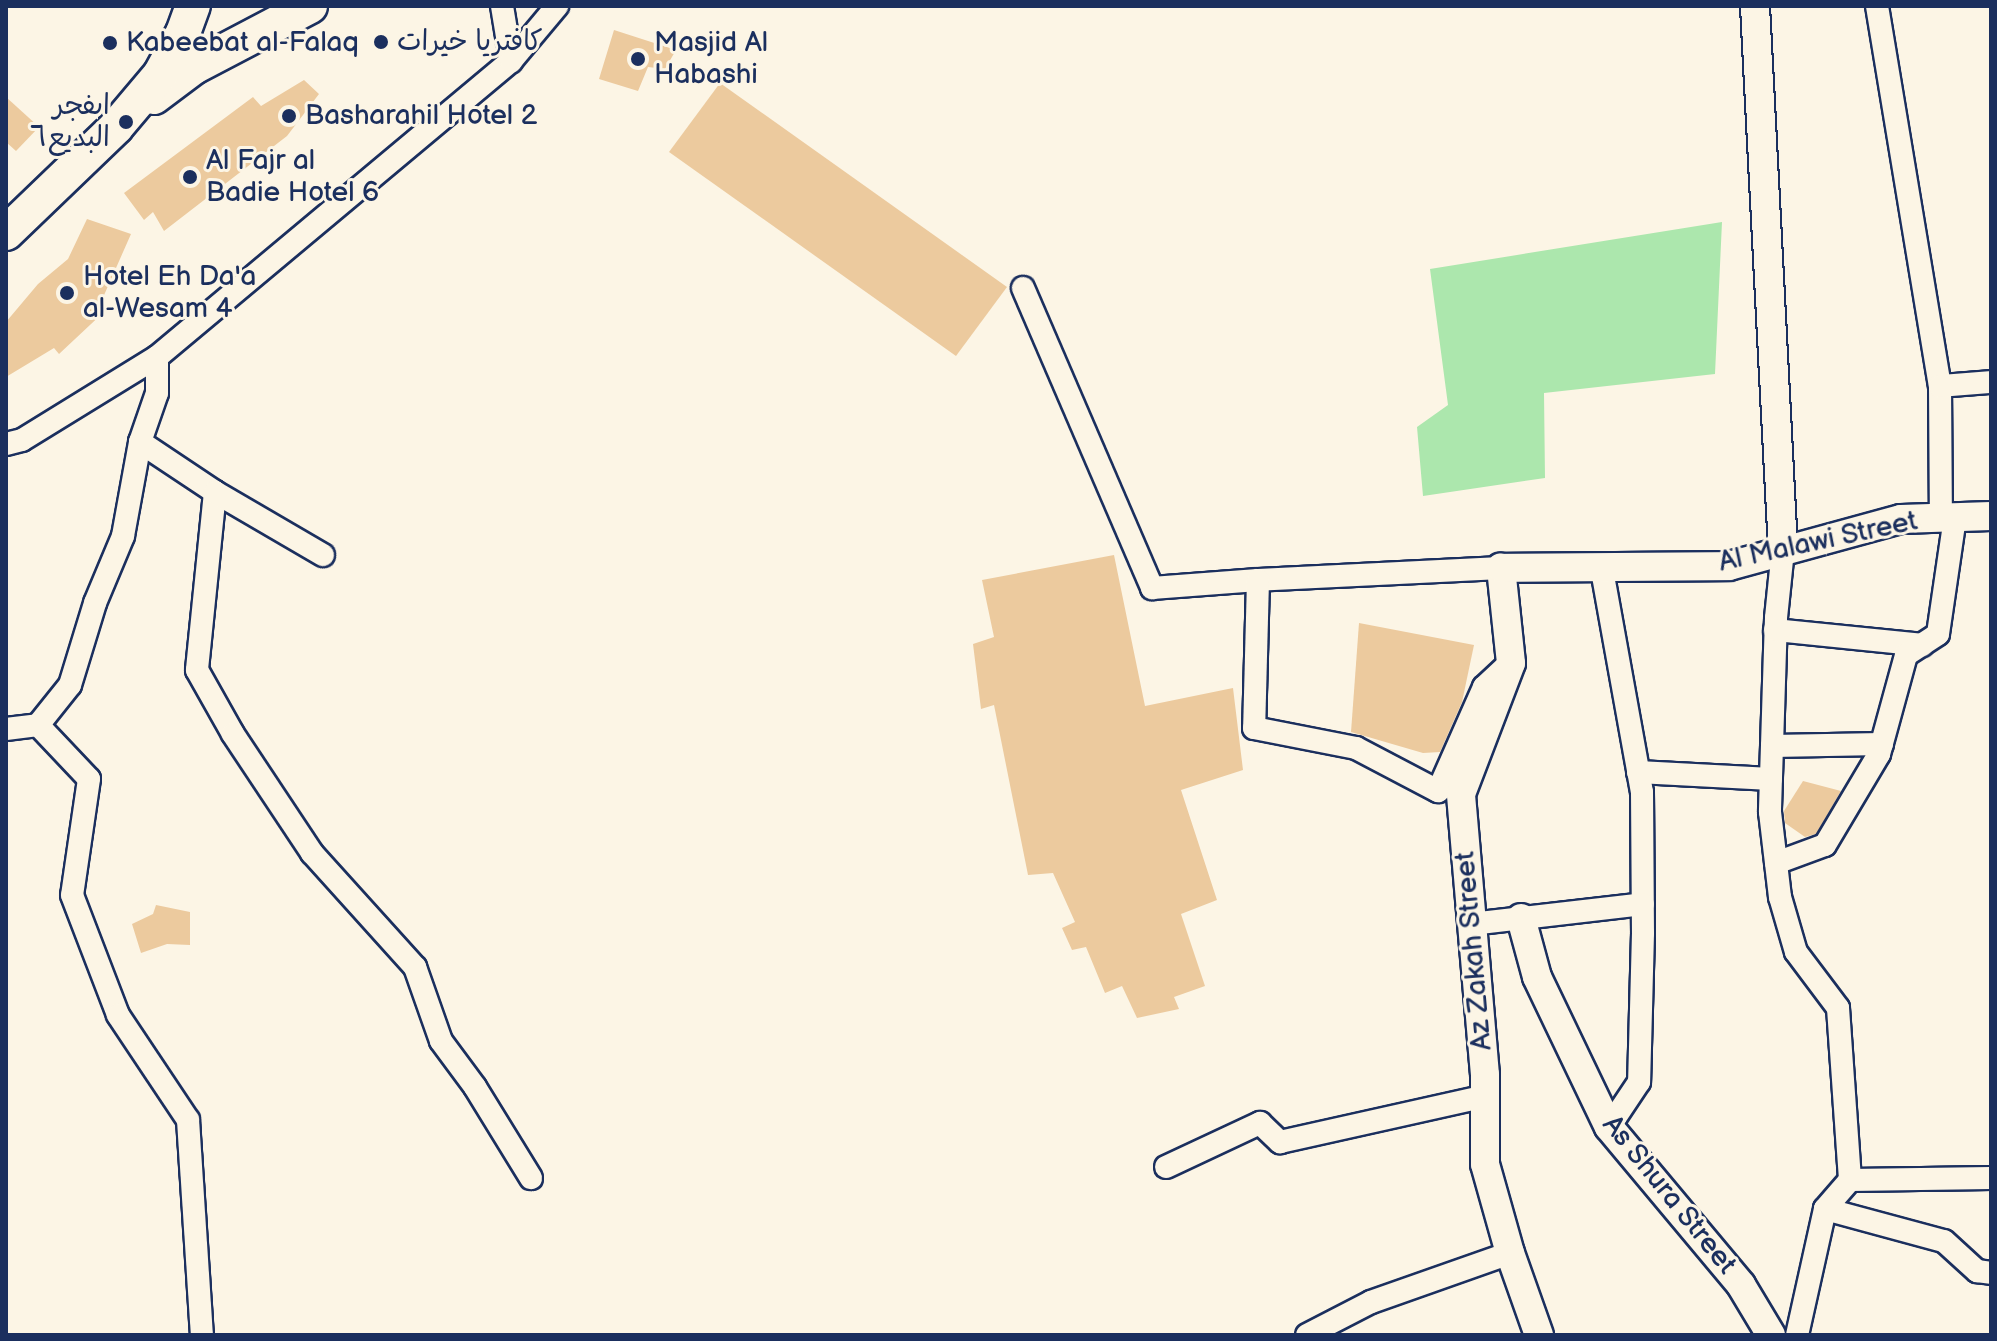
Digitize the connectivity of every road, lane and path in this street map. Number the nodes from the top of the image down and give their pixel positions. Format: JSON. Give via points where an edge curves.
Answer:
{"nodes":[{"id":1,"x":171,"y":6,"type":"edge"},
{"id":2,"x":193,"y":6,"type":"edge"},
{"id":3,"x":310,"y":6,"type":"edge"},
{"id":4,"x":502,"y":6,"type":"edge"},
{"id":5,"x":557,"y":6,"type":"edge"},
{"id":6,"x":1755,"y":6,"type":"edge"},
{"id":7,"x":1877,"y":6,"type":"edge"},
{"id":8,"x":511,"y":61,"type":"junction"},
{"id":9,"x":160,"y":75,"type":"junction"},
{"id":10,"x":116,"y":127,"type":"junction"},
{"id":11,"x":6,"y":233,"type":"edge"},
{"id":12,"x":1023,"y":288,"type":"dead end"},
{"id":13,"x":157,"y":357,"type":"junction"},
{"id":14,"x":1991,"y":382,"type":"edge"},
{"id":15,"x":1940,"y":386,"type":"junction"},
{"id":16,"x":140,"y":442,"type":"junction"},
{"id":17,"x":6,"y":444,"type":"edge"},
{"id":18,"x":215,"y":492,"type":"junction"},
{"id":19,"x":1991,"y":516,"type":"edge"},
{"id":20,"x":1948,"y":518,"type":"junction"},
{"id":21,"x":1783,"y":550,"type":"junction"},
{"id":22,"x":323,"y":555,"type":"dead end"},
{"id":23,"x":1501,"y":568,"type":"junction"},
{"id":24,"x":1602,"y":570,"type":"junction"},
{"id":25,"x":1258,"y":580,"type":"junction"},
{"id":26,"x":1775,"y":630,"type":"junction"},
{"id":27,"x":1922,"y":645,"type":"junction"},
{"id":28,"x":1511,"y":663,"type":"junction"},
{"id":29,"x":38,"y":725,"type":"junction"},
{"id":30,"x":6,"y":729,"type":"edge"},
{"id":31,"x":1882,"y":744,"type":"junction"},
{"id":32,"x":1772,"y":746,"type":"junction"},
{"id":33,"x":1638,"y":772,"type":"junction"},
{"id":34,"x":1771,"y":779,"type":"junction"},
{"id":35,"x":1776,"y":863,"type":"junction"},
{"id":36,"x":1643,"y":904,"type":"junction"},
{"id":37,"x":1521,"y":918,"type":"junction"},
{"id":38,"x":1471,"y":924,"type":"junction"},
{"id":39,"x":1485,"y":1096,"type":"junction"},
{"id":40,"x":1609,"y":1127,"type":"junction"},
{"id":41,"x":1166,"y":1167,"type":"dead end"},
{"id":42,"x":531,"y":1178,"type":"dead end"},
{"id":43,"x":1991,"y":1178,"type":"edge"},
{"id":44,"x":1850,"y":1180,"type":"junction"},
{"id":45,"x":1825,"y":1209,"type":"junction"},
{"id":46,"x":1510,"y":1253,"type":"junction"},
{"id":47,"x":1991,"y":1273,"type":"edge"},
{"id":48,"x":202,"y":1335,"type":"edge"},
{"id":49,"x":1307,"y":1335,"type":"edge"},
{"id":50,"x":1539,"y":1335,"type":"edge"},
{"id":51,"x":1771,"y":1335,"type":"edge"},
{"id":52,"x":1797,"y":1335,"type":"edge"}],
"edges":[{"from":1,"to":9,"type":"main road"},
{"from":2,"to":9,"type":"main road"},
{"from":3,"to":10,"type":"main road","via":[[194,67]]},
{"from":4,"to":8,"type":"street"},
{"from":5,"to":8,"type":"street"},
{"from":6,"to":21,"type":"street"},
{"from":7,"to":15,"type":"street"},
{"from":8,"to":13,"type":"street"},
{"from":9,"to":10,"type":"main road"},
{"from":10,"to":11,"type":"main road"},
{"from":12,"to":25,"type":"street","via":[[1152,588]]},
{"from":13,"to":16,"type":"street","via":[[157,393]]},
{"from":13,"to":17,"type":"street","via":[[22,440]]},
{"from":14,"to":15,"type":"street"},
{"from":15,"to":20,"type":"street"},
{"from":16,"to":18,"type":"street"},
{"from":16,"to":29,"type":"street","via":[[123,536],[70,685]]},
{"from":18,"to":22,"type":"street"},
{"from":18,"to":42,"type":"street","via":[[197,670],[312,853],[415,967],[441,1041]]},
{"from":19,"to":20,"type":"street","name":"Al Malawi Street"},
{"from":20,"to":21,"type":"street","name":"Al Malawi Street","via":[[1901,519]]},
{"from":20,"to":27,"type":"street","via":[[1938,634]]},
{"from":21,"to":24,"type":"street","name":"Al Malawi Street","via":[[1729,566]]},
{"from":21,"to":26,"type":"street"},
{"from":23,"to":24,"type":"street","name":"Al Malawi Street"},
{"from":23,"to":25,"type":"street"},
{"from":23,"to":28,"type":"street","name":"Az Zakah Street"},
{"from":24,"to":33,"type":"street"},
{"from":25,"to":28,"type":"street","via":[[1254,728],[1356,748],[1438,791],[1484,687]]},
{"from":26,"to":27,"type":"street"},
{"from":26,"to":32,"type":"street"},
{"from":27,"to":31,"type":"street","via":[[1906,655]]},
{"from":28,"to":38,"type":"street","name":"Az Zakah Street","via":[[1461,794]]},
{"from":29,"to":30,"type":"street"},
{"from":29,"to":48,"type":"street","via":[[89,779],[72,895],[118,1015],[188,1120]]},
{"from":31,"to":32,"type":"street"},
{"from":31,"to":35,"type":"street","via":[[1825,845]]},
{"from":32,"to":34,"type":"street"},
{"from":33,"to":34,"type":"street"},
{"from":33,"to":36,"type":"street"},
{"from":34,"to":35,"type":"street"},
{"from":35,"to":44,"type":"street","via":[[1796,952],[1838,1008]]},
{"from":36,"to":37,"type":"street"},
{"from":36,"to":40,"type":"street","via":[[1639,1082]]},
{"from":37,"to":38,"type":"street"},
{"from":37,"to":40,"type":"street","name":"As Shura Street","via":[[1537,977]]},
{"from":38,"to":39,"type":"street","name":"Az Zakah Street"},
{"from":39,"to":41,"type":"street","via":[[1280,1142],[1260,1123]]},
{"from":39,"to":46,"type":"street","name":"Az Zakah Street","via":[[1485,1164]]},
{"from":40,"to":51,"type":"street","name":"As Shura Street","via":[[1741,1285]]},
{"from":43,"to":44,"type":"street"},
{"from":44,"to":45,"type":"street"},
{"from":45,"to":47,"type":"street","via":[[1944,1241],[1977,1271]]},
{"from":45,"to":52,"type":"street"},
{"from":46,"to":49,"type":"street","via":[[1371,1302]]},
{"from":46,"to":50,"type":"street","name":"Az Zakah Street"}]}
